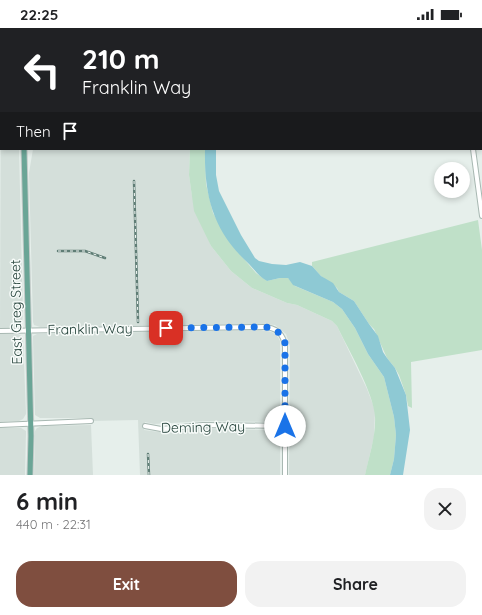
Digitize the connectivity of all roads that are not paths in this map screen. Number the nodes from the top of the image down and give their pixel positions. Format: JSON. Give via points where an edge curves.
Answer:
{"nodes":[{"id":1,"x":24,"y":150,"type":"edge"},
{"id":2,"x":474,"y":150,"type":"edge"},
{"id":3,"x":482,"y":216,"type":"edge"},
{"id":4,"x":0,"y":331,"type":"edge"},
{"id":5,"x":28,"y":331,"type":"junction"},
{"id":6,"x":91,"y":421,"type":"dead end"},
{"id":7,"x":30,"y":424,"type":"junction"},
{"id":8,"x":0,"y":425,"type":"edge"},
{"id":9,"x":145,"y":426,"type":"dead end"},
{"id":10,"x":285,"y":426,"type":"junction"},
{"id":11,"x":30,"y":475,"type":"edge"},
{"id":12,"x":285,"y":475,"type":"edge"}],
"edges":[{"from":1,"to":5,"type":"main road","name":"East Greg Street"},
{"from":2,"to":3,"type":"street"},
{"from":4,"to":5,"type":"street","name":"Franklin Way"},
{"from":5,"to":7,"type":"main road","name":"East Greg Street"},
{"from":5,"to":10,"type":"street","name":"Franklin Way","via":[[263,327],[276,330],[285,343]]},
{"from":6,"to":7,"type":"street"},
{"from":7,"to":8,"type":"street"},
{"from":7,"to":11,"type":"main road","name":"East Greg Street"},
{"from":9,"to":10,"type":"street","name":"Deming Way","via":[[161,429],[203,425]]},
{"from":10,"to":12,"type":"street"}]}
